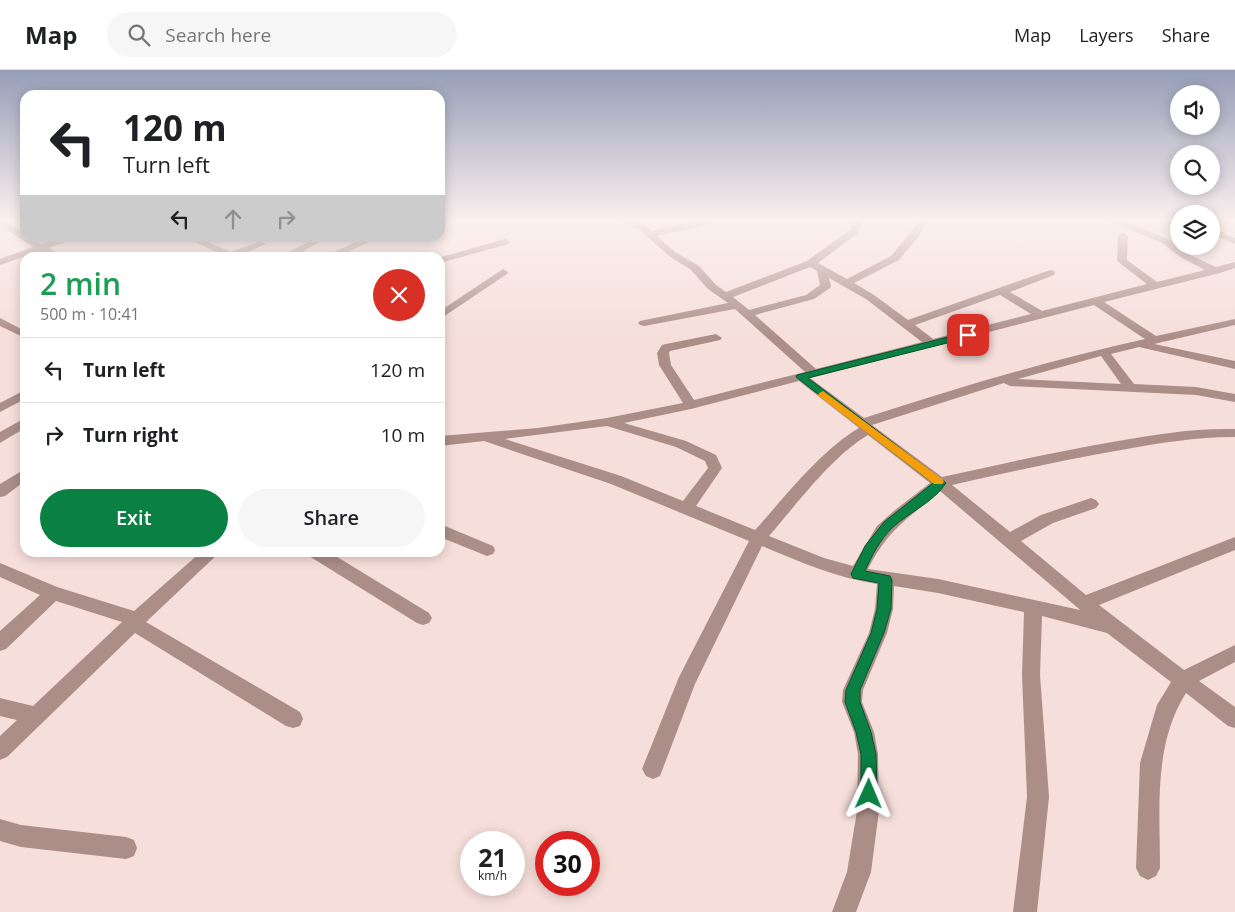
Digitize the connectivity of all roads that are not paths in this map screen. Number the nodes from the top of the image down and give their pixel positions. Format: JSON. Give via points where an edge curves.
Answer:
{"nodes":[{"id":1,"x":681,"y":259,"type":"edge"},
{"id":2,"x":815,"y":259,"type":"edge"},
{"id":3,"x":892,"y":259,"type":"edge"},
{"id":4,"x":1122,"y":259,"type":"edge"},
{"id":5,"x":1192,"y":259,"type":"edge"},
{"id":6,"x":811,"y":262,"type":"junction"},
{"id":7,"x":1235,"y":266,"type":"edge"},
{"id":8,"x":822,"y":269,"type":"junction"},
{"id":9,"x":1216,"y":271,"type":"junction"},
{"id":10,"x":503,"y":272,"type":"dead end"},
{"id":11,"x":1050,"y":273,"type":"dead end"},
{"id":12,"x":847,"y":282,"type":"junction"},
{"id":13,"x":1156,"y":286,"type":"junction"},
{"id":14,"x":1000,"y":291,"type":"junction"},
{"id":15,"x":726,"y":296,"type":"junction"},
{"id":16,"x":1097,"y":302,"type":"junction"},
{"id":17,"x":737,"y":305,"type":"junction"},
{"id":18,"x":445,"y":313,"type":"edge"},
{"id":19,"x":747,"y":314,"type":"junction"},
{"id":20,"x":1042,"y":316,"type":"junction"},
{"id":21,"x":1235,"y":322,"type":"edge"},
{"id":22,"x":644,"y":323,"type":"dead end"},
{"id":23,"x":907,"y":324,"type":"junction"},
{"id":24,"x":3,"y":326,"type":"edge"},
{"id":25,"x":20,"y":333,"type":"edge"},
{"id":26,"x":716,"y":338,"type":"dead end"},
{"id":27,"x":1154,"y":340,"type":"junction"},
{"id":28,"x":932,"y":344,"type":"junction"},
{"id":29,"x":1137,"y":344,"type":"junction"},
{"id":30,"x":1103,"y":351,"type":"junction"},
{"id":31,"x":1235,"y":365,"type":"edge"},
{"id":32,"x":807,"y":375,"type":"junction"},
{"id":33,"x":999,"y":381,"type":"junction"},
{"id":34,"x":1131,"y":389,"type":"junction"},
{"id":35,"x":20,"y":397,"type":"edge"},
{"id":36,"x":1235,"y":398,"type":"edge"},
{"id":37,"x":691,"y":404,"type":"junction"},
{"id":38,"x":0,"y":408,"type":"edge"},
{"id":39,"x":607,"y":422,"type":"junction"},
{"id":40,"x":20,"y":425,"type":"edge"},
{"id":41,"x":864,"y":426,"type":"junction"},
{"id":42,"x":1235,"y":433,"type":"edge"},
{"id":43,"x":480,"y":436,"type":"junction"},
{"id":44,"x":0,"y":438,"type":"edge"},
{"id":45,"x":445,"y":440,"type":"edge"},
{"id":46,"x":20,"y":478,"type":"edge"},
{"id":47,"x":940,"y":483,"type":"junction"},
{"id":48,"x":0,"y":492,"type":"edge"},
{"id":49,"x":1091,"y":504,"type":"dead end"},
{"id":50,"x":686,"y":508,"type":"junction"},
{"id":51,"x":445,"y":532,"type":"edge"},
{"id":52,"x":759,"y":536,"type":"junction"},
{"id":53,"x":1009,"y":540,"type":"junction"},
{"id":54,"x":1235,"y":543,"type":"edge"},
{"id":55,"x":488,"y":550,"type":"dead end"},
{"id":56,"x":206,"y":557,"type":"edge"},
{"id":57,"x":323,"y":557,"type":"edge"},
{"id":58,"x":0,"y":570,"type":"edge"},
{"id":59,"x":857,"y":574,"type":"junction"},
{"id":60,"x":886,"y":580,"type":"junction"},
{"id":61,"x":53,"y":593,"type":"junction"},
{"id":62,"x":1084,"y":603,"type":"junction"},
{"id":63,"x":1033,"y":606,"type":"junction"},
{"id":64,"x":422,"y":618,"type":"dead end"},
{"id":65,"x":135,"y":621,"type":"junction"},
{"id":66,"x":1113,"y":627,"type":"junction"},
{"id":67,"x":0,"y":643,"type":"edge"},
{"id":68,"x":1235,"y":653,"type":"edge"},
{"id":69,"x":1184,"y":679,"type":"junction"},
{"id":70,"x":0,"y":707,"type":"edge"},
{"id":71,"x":37,"y":716,"type":"junction"},
{"id":72,"x":293,"y":719,"type":"dead end"},
{"id":73,"x":1235,"y":719,"type":"edge"},
{"id":74,"x":0,"y":750,"type":"edge"},
{"id":75,"x":653,"y":769,"type":"dead end"},
{"id":76,"x":0,"y":830,"type":"edge"},
{"id":77,"x":126,"y":848,"type":"dead end"},
{"id":78,"x":1148,"y":868,"type":"dead end"},
{"id":79,"x":844,"y":912,"type":"edge"},
{"id":80,"x":1025,"y":912,"type":"edge"}],
"edges":[{"from":1,"to":15,"type":"street"},
{"from":2,"to":6,"type":"street"},
{"from":3,"to":12,"type":"street"},
{"from":4,"to":13,"type":"street"},
{"from":5,"to":9,"type":"street"},
{"from":6,"to":8,"type":"street"},
{"from":6,"to":15,"type":"street"},
{"from":7,"to":9,"type":"street"},
{"from":8,"to":12,"type":"street"},
{"from":8,"to":19,"type":"street","via":[[826,286],[815,295]]},
{"from":9,"to":13,"type":"street"},
{"from":10,"to":18,"type":"street"},
{"from":11,"to":14,"type":"street"},
{"from":12,"to":23,"type":"street"},
{"from":13,"to":16,"type":"street"},
{"from":14,"to":20,"type":"street"},
{"from":14,"to":23,"type":"street"},
{"from":15,"to":17,"type":"street"},
{"from":16,"to":20,"type":"street"},
{"from":16,"to":27,"type":"street"},
{"from":17,"to":19,"type":"street"},
{"from":17,"to":22,"type":"street"},
{"from":19,"to":32,"type":"street"},
{"from":20,"to":28,"type":"street"},
{"from":21,"to":27,"type":"street"},
{"from":23,"to":28,"type":"street"},
{"from":24,"to":25,"type":"street"},
{"from":26,"to":37,"type":"street","via":[[666,348],[663,353],[665,365]]},
{"from":27,"to":29,"type":"street"},
{"from":28,"to":32,"type":"street"},
{"from":29,"to":30,"type":"street"},
{"from":29,"to":31,"type":"street"},
{"from":30,"to":33,"type":"street"},
{"from":30,"to":34,"type":"street"},
{"from":32,"to":37,"type":"street"},
{"from":32,"to":41,"type":"street"},
{"from":33,"to":34,"type":"street"},
{"from":33,"to":41,"type":"street"},
{"from":34,"to":36,"type":"street","via":[[1196,392]]},
{"from":35,"to":38,"type":"street"},
{"from":37,"to":39,"type":"street"},
{"from":39,"to":43,"type":"street"},
{"from":39,"to":50,"type":"street","via":[[681,444],[711,458],[715,468]]},
{"from":40,"to":44,"type":"street"},
{"from":41,"to":47,"type":"street"},
{"from":41,"to":52,"type":"street"},
{"from":42,"to":47,"type":"street","via":[[1161,438],[1057,456]]},
{"from":43,"to":45,"type":"street"},
{"from":43,"to":50,"type":"street","via":[[616,480]]},
{"from":46,"to":48,"type":"street"},
{"from":47,"to":53,"type":"street"},
{"from":47,"to":59,"type":"street","via":[[888,525],[869,550]]},
{"from":49,"to":53,"type":"street","via":[[1047,520]]},
{"from":50,"to":52,"type":"street"},
{"from":51,"to":55,"type":"street"},
{"from":52,"to":59,"type":"street","via":[[820,563]]},
{"from":52,"to":75,"type":"street","via":[[686,683]]},
{"from":53,"to":62,"type":"street"},
{"from":54,"to":62,"type":"street"},
{"from":56,"to":65,"type":"street"},
{"from":57,"to":64,"type":"street"},
{"from":58,"to":61,"type":"street"},
{"from":59,"to":60,"type":"street"},
{"from":60,"to":63,"type":"street","via":[[938,586]]},
{"from":60,"to":79,"type":"street","via":[[878,633],[853,690],[852,702],[864,732],[868,754],[868,812],[859,872]]},
{"from":61,"to":65,"type":"street"},
{"from":61,"to":67,"type":"street"},
{"from":62,"to":66,"type":"street"},
{"from":63,"to":66,"type":"street"},
{"from":63,"to":80,"type":"street","via":[[1031,675],[1038,797]]},
{"from":65,"to":71,"type":"street"},
{"from":65,"to":72,"type":"street"},
{"from":66,"to":69,"type":"street"},
{"from":68,"to":69,"type":"street"},
{"from":69,"to":73,"type":"street"},
{"from":69,"to":78,"type":"street","via":[[1166,705],[1150,763]]},
{"from":70,"to":71,"type":"street"},
{"from":71,"to":74,"type":"street"},
{"from":76,"to":77,"type":"street","via":[[20,836]]}]}
